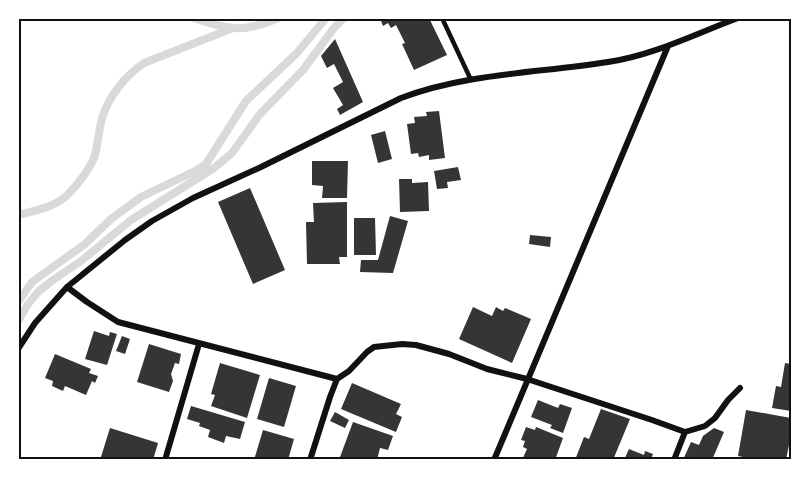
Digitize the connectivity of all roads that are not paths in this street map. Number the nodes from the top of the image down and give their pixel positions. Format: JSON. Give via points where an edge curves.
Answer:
{"nodes":[{"id":1,"x":442,"y":18,"type":"edge"},
{"id":2,"x":736,"y":18,"type":"edge"},
{"id":3,"x":668,"y":46,"type":"junction"},
{"id":4,"x":471,"y":80,"type":"junction"},
{"id":5,"x":67,"y":286,"type":"junction"},
{"id":6,"x":199,"y":344,"type":"junction"},
{"id":7,"x":18,"y":349,"type":"edge"},
{"id":8,"x":337,"y":379,"type":"junction"},
{"id":9,"x":527,"y":379,"type":"junction"},
{"id":10,"x":740,"y":388,"type":"dead end"},
{"id":11,"x":685,"y":432,"type":"junction"},
{"id":12,"x":165,"y":460,"type":"edge"},
{"id":13,"x":310,"y":460,"type":"edge"},
{"id":14,"x":494,"y":460,"type":"edge"},
{"id":15,"x":674,"y":460,"type":"edge"}],
"edges":[{"from":1,"to":4,"type":"lane"},
{"from":2,"to":3,"type":"street"},
{"from":3,"to":4,"type":"street","via":[[608,62]]},
{"from":3,"to":9,"type":"street"},
{"from":4,"to":5,"type":"street","via":[[401,98],[194,198],[152,221]]},
{"from":5,"to":6,"type":"street","via":[[118,322]]},
{"from":5,"to":7,"type":"street"},
{"from":6,"to":8,"type":"street"},
{"from":6,"to":12,"type":"street"},
{"from":8,"to":9,"type":"street","via":[[374,347],[402,344],[431,348]]},
{"from":8,"to":13,"type":"street"},
{"from":9,"to":11,"type":"street"},
{"from":9,"to":14,"type":"street"},
{"from":10,"to":11,"type":"street","via":[[715,418],[705,426]]},
{"from":11,"to":15,"type":"street"}]}
